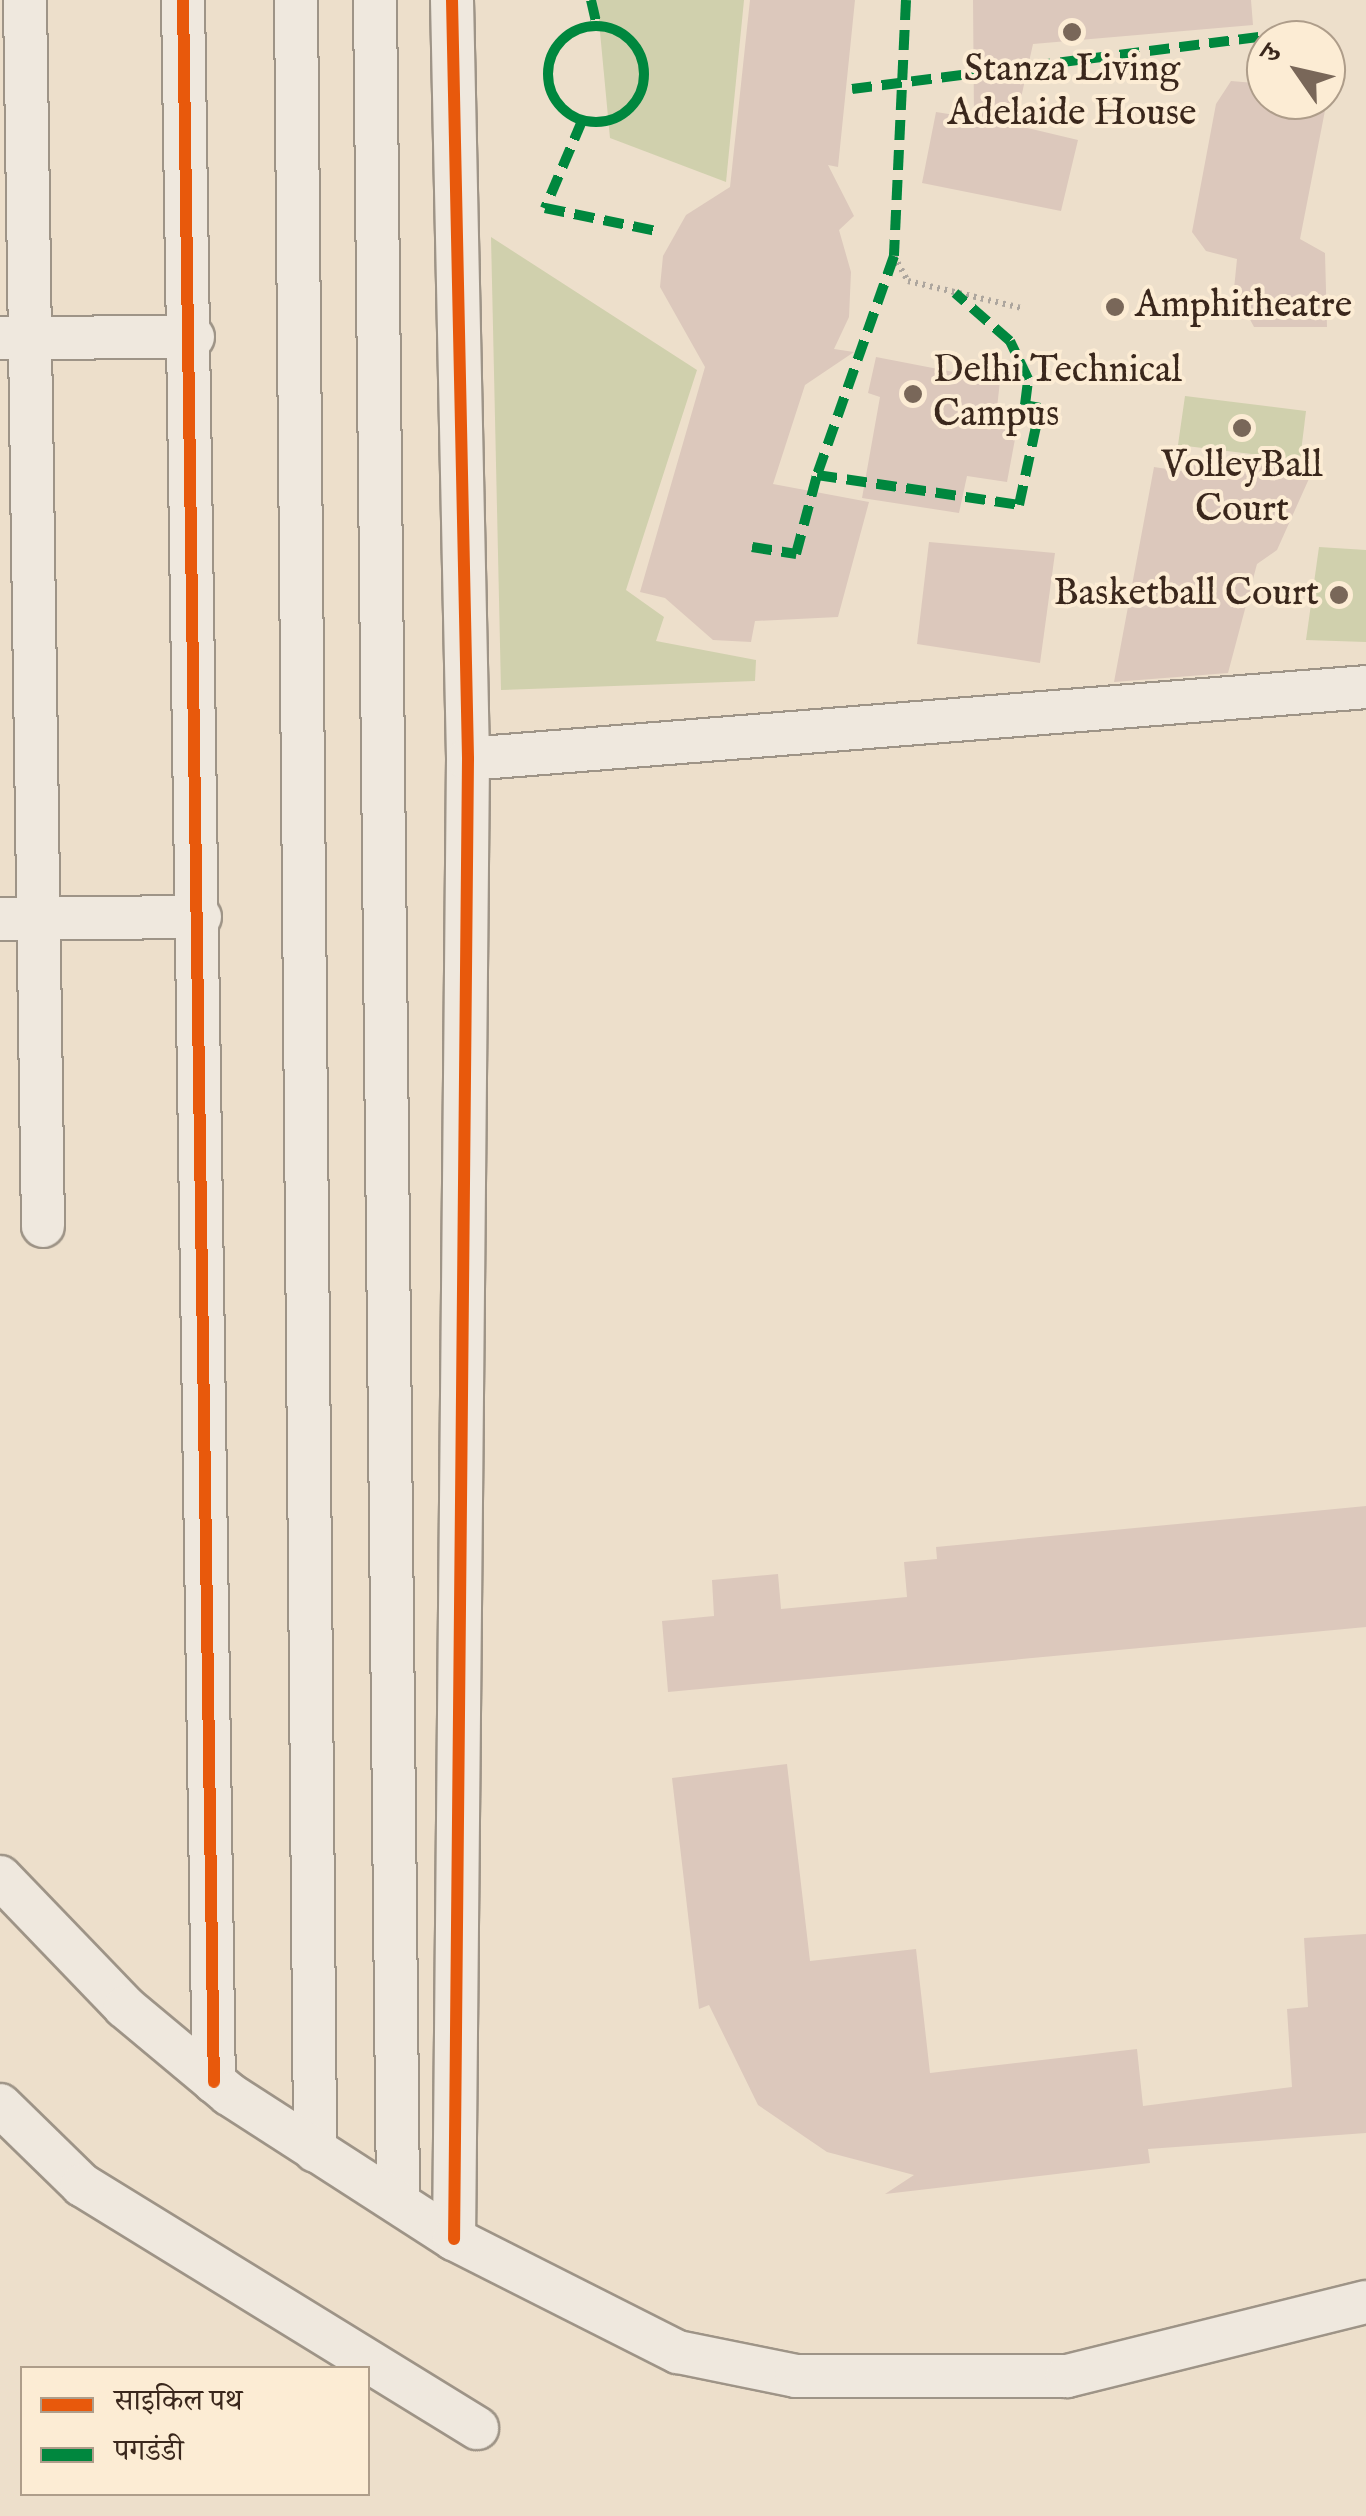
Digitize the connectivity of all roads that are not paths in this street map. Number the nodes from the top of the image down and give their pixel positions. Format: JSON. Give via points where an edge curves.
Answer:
{"nodes":[{"id":1,"x":25,"y":0,"type":"edge"},
{"id":2,"x":183,"y":0,"type":"edge"},
{"id":3,"x":296,"y":0,"type":"edge"},
{"id":4,"x":375,"y":0,"type":"edge"},
{"id":5,"x":452,"y":0,"type":"edge"},
{"id":6,"x":192,"y":337,"type":"junction"},
{"id":7,"x":14,"y":338,"type":"edge"},
{"id":8,"x":1366,"y":687,"type":"edge"},
{"id":9,"x":468,"y":759,"type":"junction"},
{"id":10,"x":200,"y":917,"type":"junction"},
{"id":11,"x":20,"y":918,"type":"edge"},
{"id":12,"x":43,"y":1226,"type":"dead end"},
{"id":13,"x":0,"y":1877,"type":"edge"},
{"id":14,"x":214,"y":2082,"type":"junction"},
{"id":15,"x":0,"y":2105,"type":"edge"},
{"id":16,"x":315,"y":2150,"type":"junction"},
{"id":17,"x":398,"y":2199,"type":"junction"},
{"id":18,"x":454,"y":2239,"type":"junction"},
{"id":19,"x":1366,"y":2302,"type":"edge"},
{"id":20,"x":478,"y":2428,"type":"dead end"}],
"edges":[{"from":1,"to":7,"type":"street"},
{"from":2,"to":6,"type":"street"},
{"from":3,"to":16,"type":"street"},
{"from":4,"to":17,"type":"street"},
{"from":5,"to":9,"type":"street"},
{"from":6,"to":7,"type":"street"},
{"from":6,"to":10,"type":"street"},
{"from":7,"to":11,"type":"street"},
{"from":8,"to":9,"type":"street"},
{"from":9,"to":18,"type":"street"},
{"from":10,"to":11,"type":"street"},
{"from":10,"to":14,"type":"street"},
{"from":11,"to":12,"type":"street"},
{"from":13,"to":14,"type":"street","via":[[125,2007]]},
{"from":14,"to":16,"type":"street"},
{"from":15,"to":20,"type":"street","via":[[82,2185]]},
{"from":16,"to":17,"type":"street"},
{"from":17,"to":18,"type":"street"},
{"from":18,"to":19,"type":"street","via":[[678,2352],[796,2376],[1067,2376]]}]}
